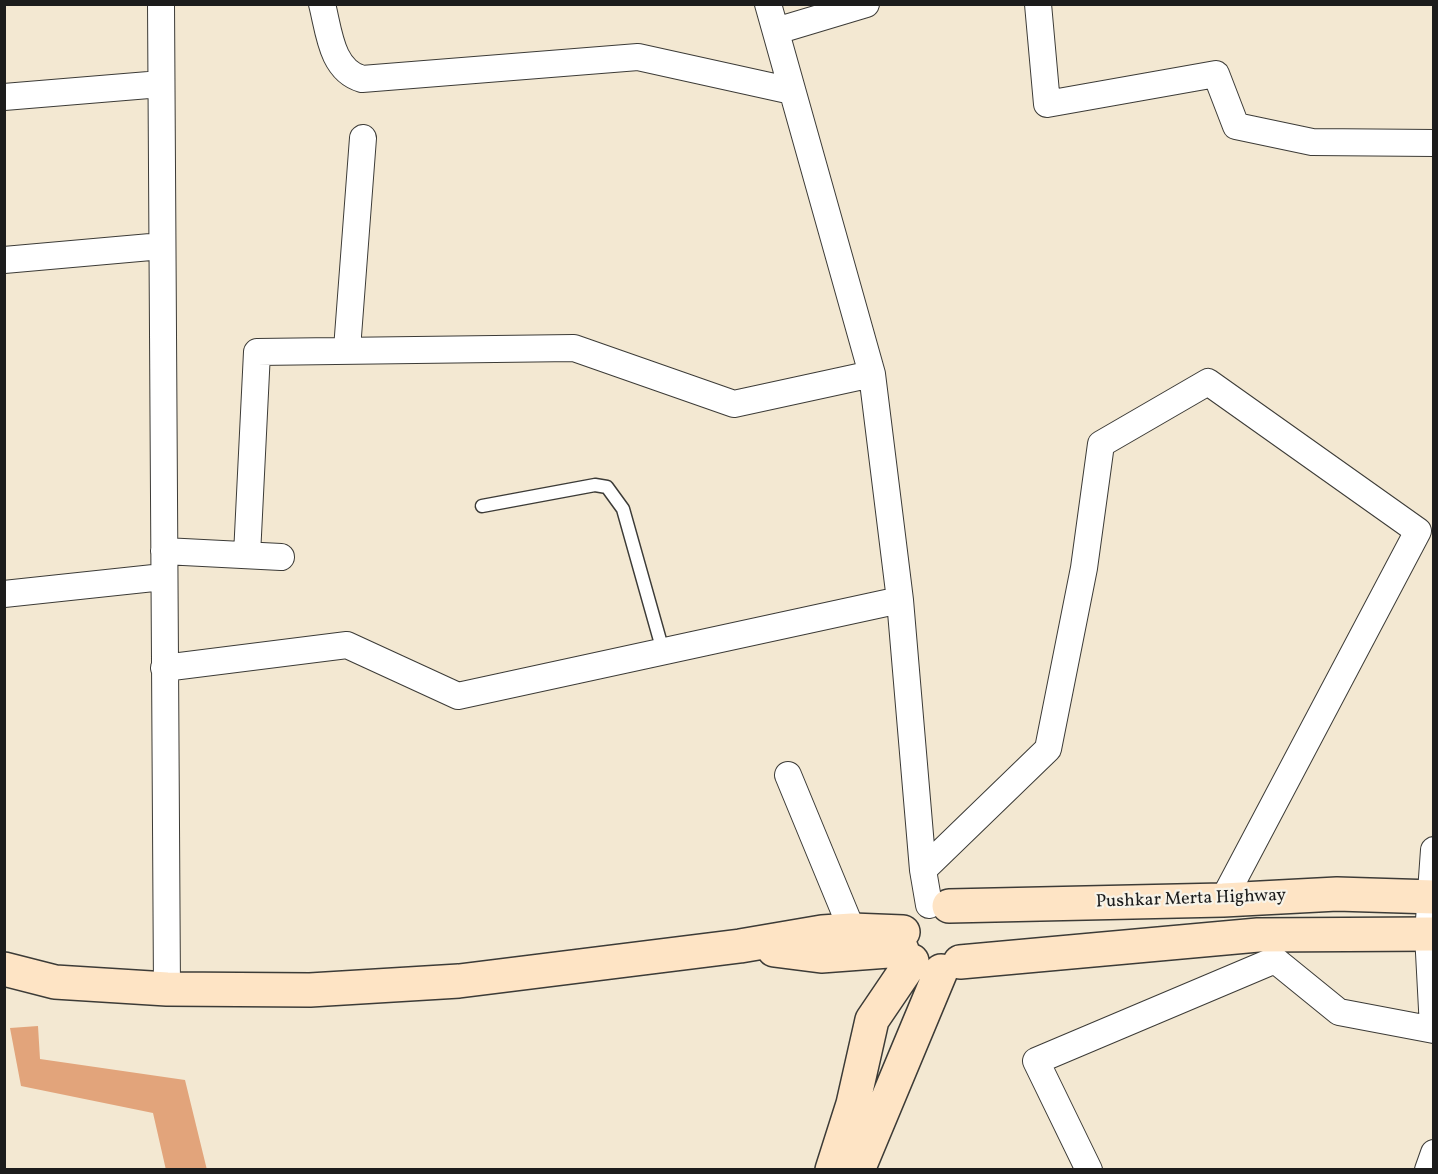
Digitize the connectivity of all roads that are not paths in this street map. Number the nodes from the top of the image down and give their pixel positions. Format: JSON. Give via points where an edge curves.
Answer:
{"nodes":[{"id":1,"x":161,"y":4,"type":"edge"},
{"id":2,"x":322,"y":4,"type":"edge"},
{"id":3,"x":768,"y":4,"type":"edge"},
{"id":4,"x":866,"y":4,"type":"edge"},
{"id":5,"x":1038,"y":4,"type":"edge"},
{"id":6,"x":776,"y":31,"type":"junction"},
{"id":7,"x":161,"y":84,"type":"junction"},
{"id":8,"x":792,"y":91,"type":"junction"},
{"id":9,"x":4,"y":97,"type":"edge"},
{"id":10,"x":363,"y":138,"type":"dead end"},
{"id":11,"x":1434,"y":144,"type":"edge"},
{"id":12,"x":162,"y":246,"type":"junction"},
{"id":13,"x":4,"y":260,"type":"edge"},
{"id":14,"x":347,"y":349,"type":"junction"},
{"id":15,"x":872,"y":374,"type":"junction"},
{"id":16,"x":482,"y":506,"type":"dead end"},
{"id":17,"x":164,"y":551,"type":"junction"},
{"id":18,"x":247,"y":555,"type":"junction"},
{"id":19,"x":281,"y":557,"type":"dead end"},
{"id":20,"x":163,"y":577,"type":"junction"},
{"id":21,"x":4,"y":594,"type":"edge"},
{"id":22,"x":900,"y":600,"type":"junction"},
{"id":23,"x":663,"y":651,"type":"junction"},
{"id":24,"x":164,"y":668,"type":"junction"},
{"id":25,"x":788,"y":775,"type":"dead end"},
{"id":26,"x":1434,"y":850,"type":"edge"},
{"id":27,"x":923,"y":870,"type":"junction"},
{"id":28,"x":1432,"y":897,"type":"edge"},
{"id":29,"x":1223,"y":900,"type":"junction"},
{"id":30,"x":939,"y":906,"type":"junction"},
{"id":31,"x":852,"y":930,"type":"junction"},
{"id":32,"x":1431,"y":934,"type":"edge"},
{"id":33,"x":740,"y":946,"type":"junction"},
{"id":34,"x":924,"y":955,"type":"junction"},
{"id":35,"x":4,"y":969,"type":"edge"},
{"id":36,"x":167,"y":989,"type":"junction"},
{"id":37,"x":1433,"y":1029,"type":"edge"},
{"id":38,"x":1434,"y":1153,"type":"edge"},
{"id":39,"x":832,"y":1170,"type":"edge"},
{"id":40,"x":858,"y":1170,"type":"edge"},
{"id":41,"x":1089,"y":1170,"type":"edge"},
{"id":42,"x":1428,"y":1170,"type":"edge"}],
"edges":[{"from":1,"to":7,"type":"street"},
{"from":2,"to":8,"type":"street","via":[[336,56],[343,69],[362,79],[638,57]]},
{"from":3,"to":6,"type":"street"},
{"from":4,"to":6,"type":"street"},
{"from":5,"to":11,"type":"street","via":[[1047,104],[1216,74],[1236,126],[1312,142]]},
{"from":6,"to":8,"type":"street"},
{"from":7,"to":9,"type":"street"},
{"from":7,"to":12,"type":"street"},
{"from":8,"to":15,"type":"street"},
{"from":10,"to":14,"type":"street"},
{"from":12,"to":13,"type":"street"},
{"from":12,"to":17,"type":"street"},
{"from":14,"to":15,"type":"street","via":[[574,348],[734,404]]},
{"from":14,"to":18,"type":"street","via":[[257,352]]},
{"from":15,"to":22,"type":"street"},
{"from":16,"to":23,"type":"lane","via":[[607,487],[623,509]]},
{"from":17,"to":18,"type":"street"},
{"from":17,"to":20,"type":"street"},
{"from":18,"to":19,"type":"street"},
{"from":20,"to":21,"type":"street"},
{"from":20,"to":24,"type":"street"},
{"from":22,"to":23,"type":"street"},
{"from":22,"to":27,"type":"street"},
{"from":23,"to":24,"type":"street","via":[[458,696],[347,645]]},
{"from":24,"to":36,"type":"street"},
{"from":25,"to":31,"type":"street"},
{"from":26,"to":28,"type":"street"},
{"from":27,"to":29,"type":"street","via":[[1048,749],[1084,568],[1101,444],[1208,382],[1418,531]]},
{"from":27,"to":30,"type":"street"},
{"from":28,"to":29,"type":"street","name":"Pushkar Merta Highway","via":[[1338,894]]},
{"from":28,"to":32,"type":"street"},
{"from":29,"to":30,"type":"street","name":"Pushkar Merta Highway"},
{"from":30,"to":34,"type":"street","via":[[912,915]]},
{"from":30,"to":34,"type":"street","via":[[966,921],[967,953]]},
{"from":31,"to":33,"type":"street","name":"Pushkar Merta Highway"},
{"from":31,"to":34,"type":"street","name":"Pushkar Merta Highway"},
{"from":32,"to":34,"type":"street","name":"Pushkar Merta Highway","via":[[1258,935]]},
{"from":32,"to":37,"type":"street"},
{"from":33,"to":34,"type":"street","name":"Pushkar Merta Highway","via":[[821,956]]},
{"from":33,"to":36,"type":"street","via":[[459,981],[310,990]]},
{"from":34,"to":39,"type":"street","via":[[872,1020],[853,1104]]},
{"from":34,"to":40,"type":"street"},
{"from":35,"to":36,"type":"street","via":[[55,982]]},
{"from":37,"to":41,"type":"street","via":[[1340,1012],[1275,960],[1036,1061]]},
{"from":38,"to":42,"type":"street"}]}
